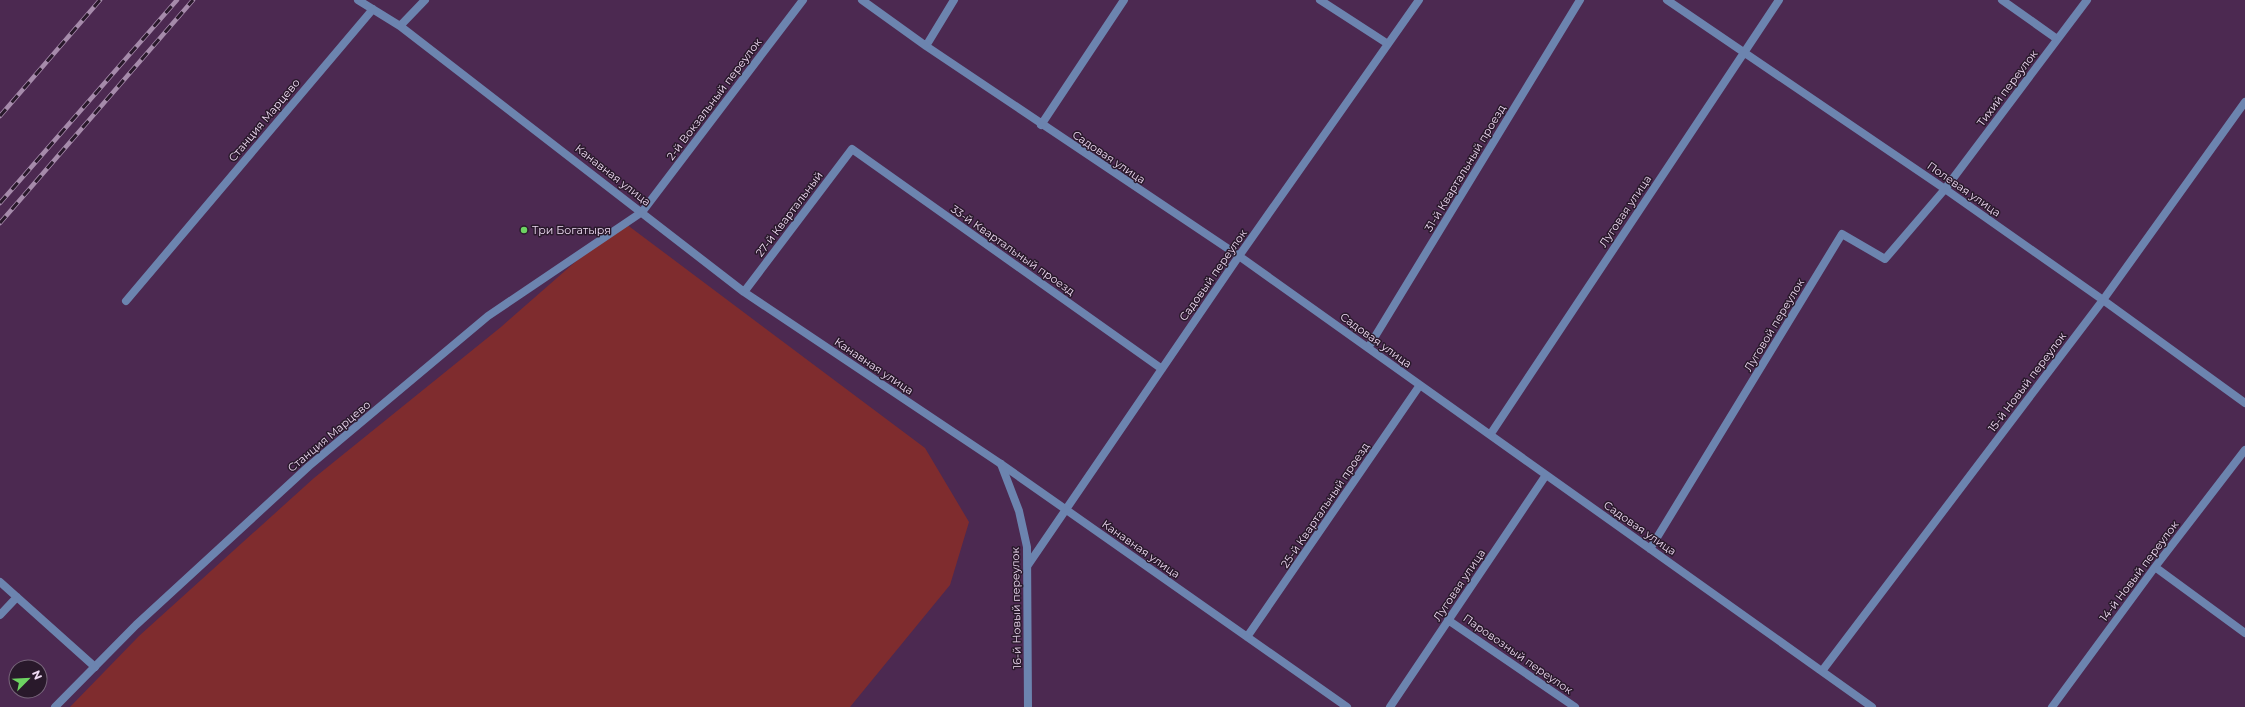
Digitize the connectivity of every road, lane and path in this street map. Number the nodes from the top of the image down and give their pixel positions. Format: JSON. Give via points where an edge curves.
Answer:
{"nodes":[{"id":1,"x":358,"y":0,"type":"edge"},
{"id":2,"x":425,"y":0,"type":"edge"},
{"id":3,"x":803,"y":0,"type":"edge"},
{"id":4,"x":862,"y":0,"type":"edge"},
{"id":5,"x":954,"y":0,"type":"edge"},
{"id":6,"x":1124,"y":0,"type":"edge"},
{"id":7,"x":1320,"y":0,"type":"edge"},
{"id":8,"x":1419,"y":0,"type":"edge"},
{"id":9,"x":1580,"y":0,"type":"edge"},
{"id":10,"x":1667,"y":0,"type":"edge"},
{"id":11,"x":1779,"y":0,"type":"edge"},
{"id":12,"x":2002,"y":0,"type":"edge"},
{"id":13,"x":2087,"y":0,"type":"edge"},
{"id":14,"x":373,"y":9,"type":"junction"},
{"id":15,"x":400,"y":26,"type":"junction"},
{"id":16,"x":2057,"y":38,"type":"junction"},
{"id":17,"x":1388,"y":44,"type":"junction"},
{"id":18,"x":926,"y":46,"type":"junction"},
{"id":19,"x":1743,"y":53,"type":"junction"},
{"id":20,"x":2245,"y":102,"type":"edge"},
{"id":21,"x":1041,"y":125,"type":"junction"},
{"id":22,"x":852,"y":149,"type":"joint"},
{"id":23,"x":1945,"y":189,"type":"junction"},
{"id":24,"x":642,"y":212,"type":"junction"},
{"id":25,"x":1239,"y":256,"type":"junction"},
{"id":26,"x":744,"y":292,"type":"junction"},
{"id":27,"x":126,"y":300,"type":"dead end"},
{"id":28,"x":2103,"y":300,"type":"junction"},
{"id":29,"x":1368,"y":348,"type":"junction"},
{"id":30,"x":1162,"y":368,"type":"junction"},
{"id":31,"x":1420,"y":385,"type":"junction"},
{"id":32,"x":2245,"y":404,"type":"edge"},
{"id":33,"x":1490,"y":435,"type":"junction"},
{"id":34,"x":2245,"y":450,"type":"edge"},
{"id":35,"x":1001,"y":464,"type":"junction"},
{"id":36,"x":1546,"y":475,"type":"junction"},
{"id":37,"x":1066,"y":510,"type":"junction"},
{"id":38,"x":1650,"y":549,"type":"junction"},
{"id":39,"x":1028,"y":566,"type":"junction"},
{"id":40,"x":2155,"y":567,"type":"junction"},
{"id":41,"x":0,"y":582,"type":"edge"},
{"id":42,"x":17,"y":597,"type":"junction"},
{"id":43,"x":0,"y":615,"type":"edge"},
{"id":44,"x":1448,"y":620,"type":"junction"},
{"id":45,"x":2245,"y":633,"type":"edge"},
{"id":46,"x":1247,"y":637,"type":"junction"},
{"id":47,"x":95,"y":667,"type":"junction"},
{"id":48,"x":1822,"y":671,"type":"junction"},
{"id":49,"x":55,"y":707,"type":"edge"},
{"id":50,"x":1028,"y":707,"type":"edge"},
{"id":51,"x":1347,"y":707,"type":"edge"},
{"id":52,"x":1390,"y":707,"type":"edge"},
{"id":53,"x":1575,"y":707,"type":"edge"},
{"id":54,"x":1872,"y":707,"type":"edge"},
{"id":55,"x":2052,"y":707,"type":"edge"}],
"edges":[{"from":1,"to":14,"type":"street","name":"Канавная улица"},
{"from":2,"to":15,"type":"street"},
{"from":3,"to":24,"type":"street","name":"2-й Вокзальный переулок"},
{"from":4,"to":18,"type":"street","name":"Садовая улица"},
{"from":5,"to":18,"type":"street"},
{"from":6,"to":21,"type":"street"},
{"from":7,"to":17,"type":"street"},
{"from":8,"to":17,"type":"street","name":"Садовый переулок"},
{"from":9,"to":29,"type":"street","name":"31-й Квартальный проезд"},
{"from":10,"to":19,"type":"street","name":"Полевая улица"},
{"from":11,"to":19,"type":"street","name":"Луговая улица"},
{"from":12,"to":16,"type":"street"},
{"from":13,"to":16,"type":"street","name":"Тихий переулок"},
{"from":14,"to":15,"type":"street","name":"Канавная улица"},
{"from":14,"to":27,"type":"street","name":"Станция Марцево"},
{"from":15,"to":24,"type":"street","name":"Канавная улица"},
{"from":16,"to":23,"type":"street","name":"Тихий переулок"},
{"from":17,"to":25,"type":"street","name":"Садовый переулок"},
{"from":18,"to":21,"type":"street","name":"Садовая улица"},
{"from":19,"to":23,"type":"street","name":"Полевая улица"},
{"from":19,"to":33,"type":"street","name":"Луговая улица"},
{"from":20,"to":28,"type":"street","name":"15-й Новый переулок"},
{"from":21,"to":25,"type":"street","name":"Садовая улица"},
{"from":22,"to":26,"type":"street","name":"27-й Квартальный"},
{"from":22,"to":30,"type":"street","name":"33-й Квартальный проезд"},
{"from":23,"to":28,"type":"street","name":"Полевая улица"},
{"from":23,"to":38,"type":"street","name":"Луговой переулок","via":[[1886,259],[1842,234]]},
{"from":24,"to":26,"type":"street","name":"Канавная улица"},
{"from":24,"to":47,"type":"street","name":"Станция Марцево","via":[[488,316],[309,466],[136,625]]},
{"from":25,"to":29,"type":"street","name":"Садовая улица"},
{"from":25,"to":30,"type":"street","name":"Садовый переулок"},
{"from":26,"to":35,"type":"street","name":"Канавная улица"},
{"from":28,"to":32,"type":"street","name":"Полевая улица"},
{"from":28,"to":48,"type":"street","name":"15-й Новый переулок"},
{"from":29,"to":31,"type":"street","name":"Садовая улица"},
{"from":30,"to":37,"type":"street","name":"Садовый переулок"},
{"from":31,"to":33,"type":"street","name":"Садовая улица"},
{"from":31,"to":46,"type":"street","name":"25-й Квартальный проезд"},
{"from":33,"to":36,"type":"street","name":"Садовая улица"},
{"from":34,"to":40,"type":"street","name":"14-й Новый переулок"},
{"from":35,"to":37,"type":"street","name":"Канавная улица"},
{"from":35,"to":39,"type":"street","name":"16-й Новый переулок","via":[[1019,511],[1028,547]]},
{"from":36,"to":38,"type":"street","name":"Садовая улица"},
{"from":36,"to":44,"type":"street","name":"Луговая улица"},
{"from":37,"to":39,"type":"street","name":"Садовый переулок"},
{"from":37,"to":46,"type":"street","name":"Канавная улица"},
{"from":38,"to":48,"type":"street","name":"Садовая улица"},
{"from":39,"to":50,"type":"street","name":"16-й Новый переулок"},
{"from":40,"to":45,"type":"street"},
{"from":40,"to":55,"type":"street","name":"14-й Новый переулок"},
{"from":41,"to":42,"type":"street"},
{"from":42,"to":43,"type":"street"},
{"from":42,"to":47,"type":"street"},
{"from":44,"to":52,"type":"street","name":"Луговая улица"},
{"from":44,"to":53,"type":"street","name":"Паровозный переулок"},
{"from":46,"to":51,"type":"street","name":"Канавная улица"},
{"from":47,"to":49,"type":"street","name":"Станция Марцево"},
{"from":48,"to":54,"type":"street","name":"Садовая улица"}]}
